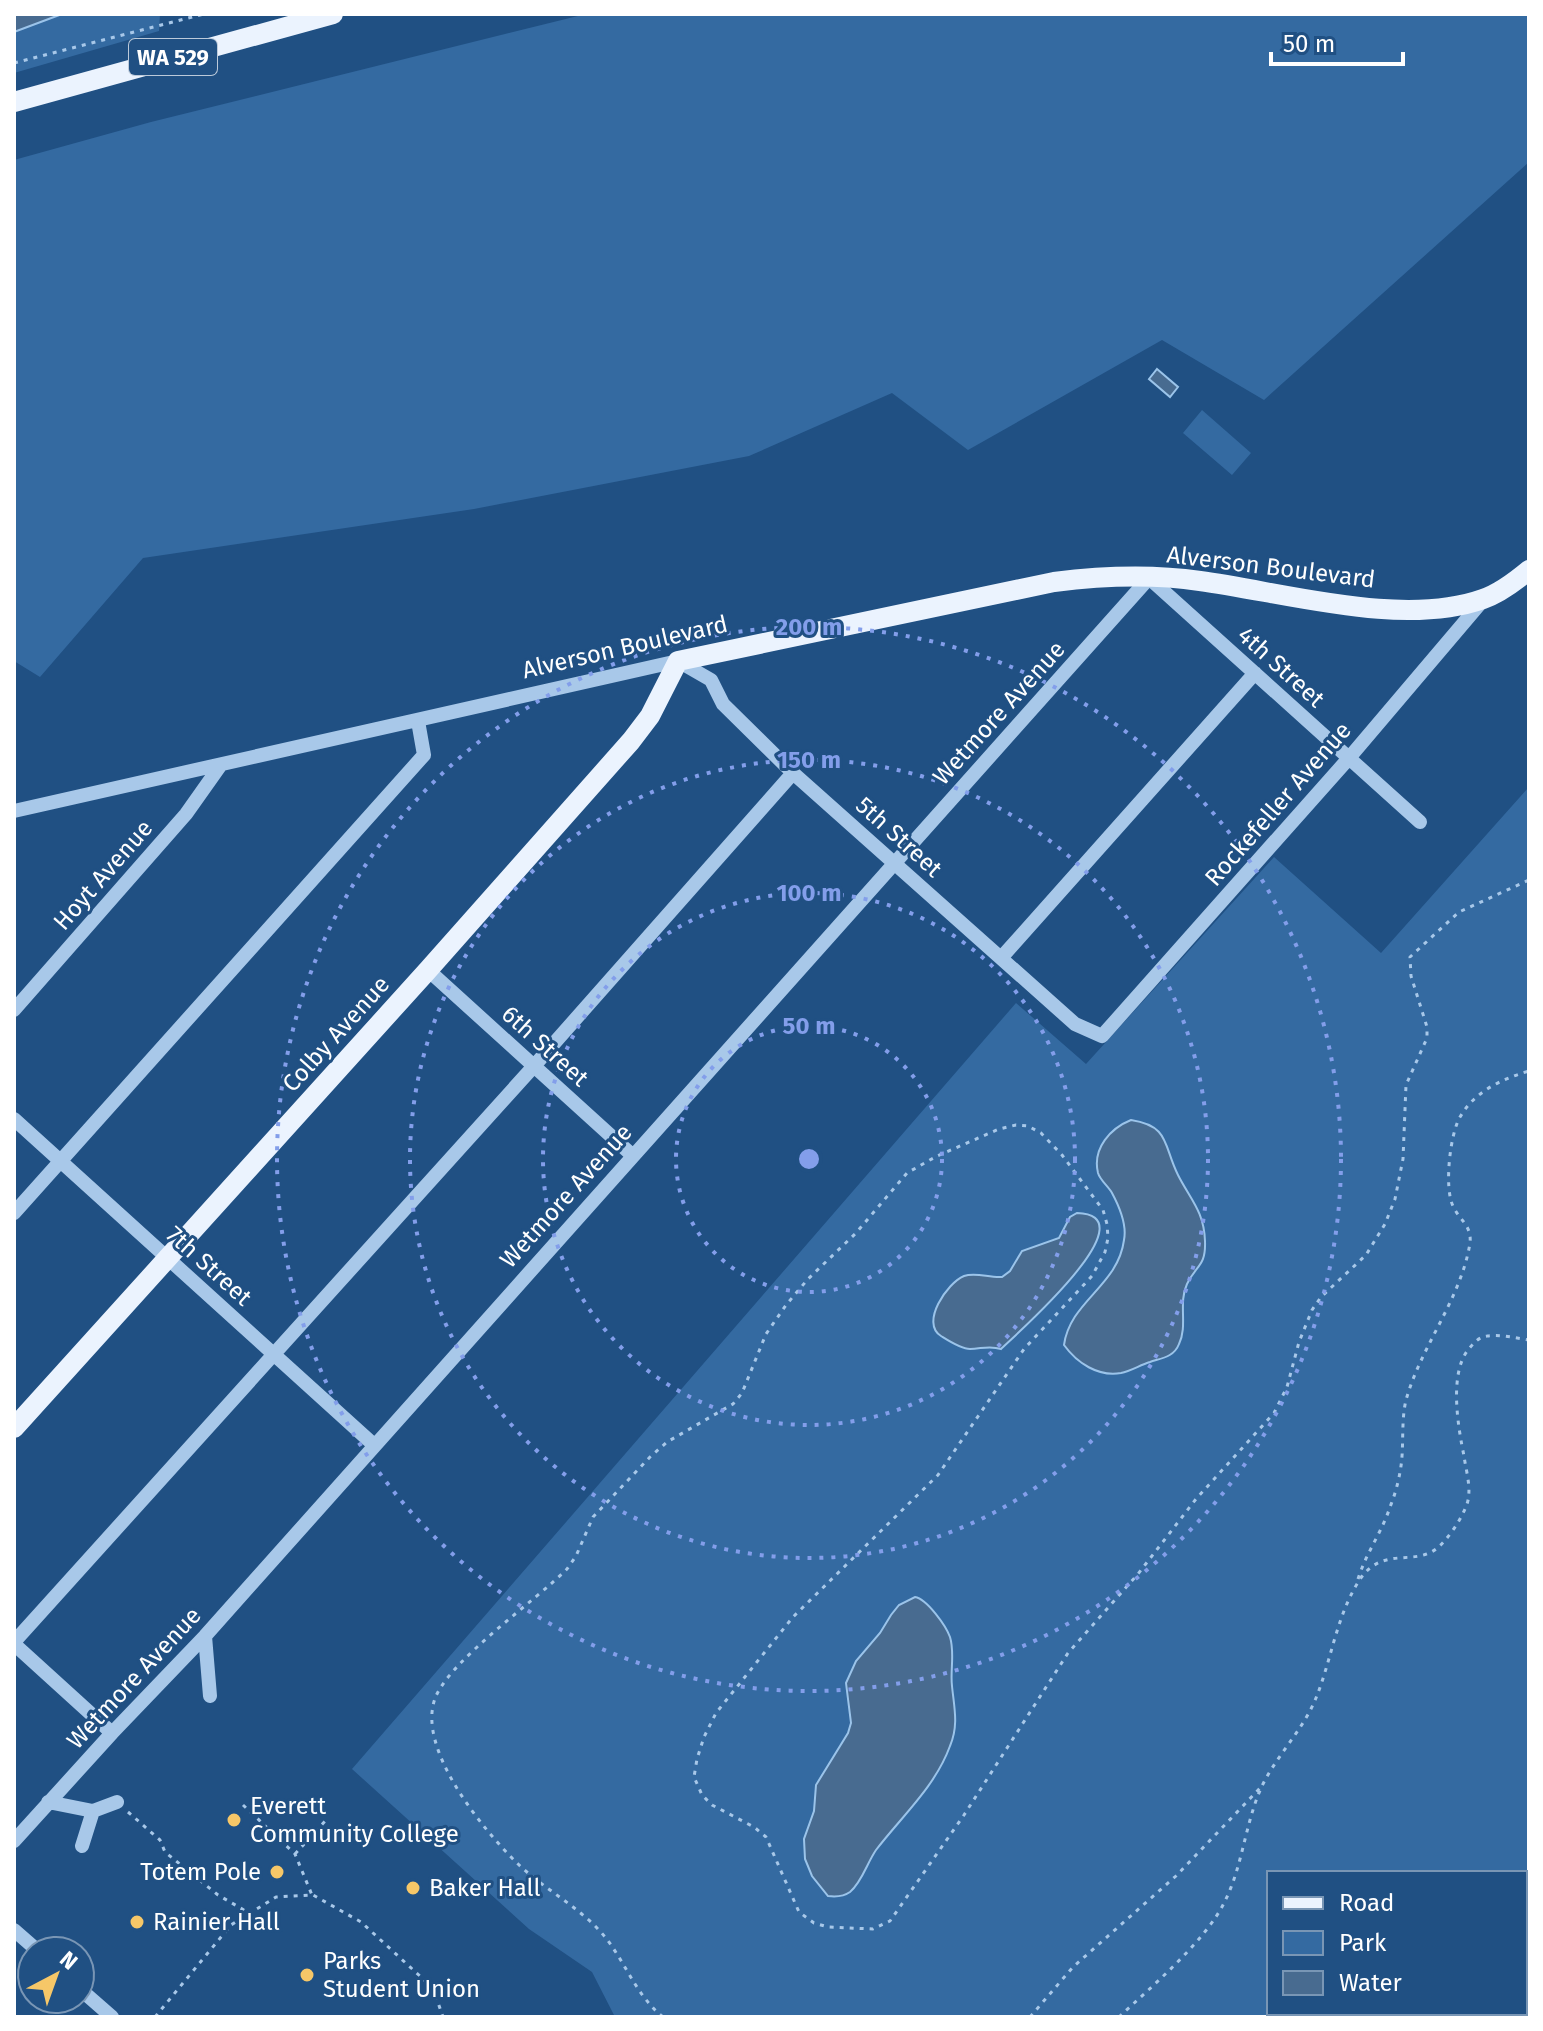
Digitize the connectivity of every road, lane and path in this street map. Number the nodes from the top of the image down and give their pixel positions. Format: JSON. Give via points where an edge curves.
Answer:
{"nodes":[{"id":1,"x":204,"y":14,"type":"edge"},
{"id":2,"x":333,"y":14,"type":"edge"},
{"id":3,"x":14,"y":63,"type":"edge"},
{"id":4,"x":14,"y":102,"type":"edge"},
{"id":5,"x":1529,"y":570,"type":"edge"},
{"id":6,"x":1149,"y":578,"type":"junction"},
{"id":7,"x":1485,"y":599,"type":"junction"},
{"id":8,"x":678,"y":661,"type":"junction"},
{"id":9,"x":1255,"y":673,"type":"junction"},
{"id":10,"x":418,"y":721,"type":"junction"},
{"id":11,"x":1349,"y":758,"type":"junction"},
{"id":12,"x":220,"y":766,"type":"junction"},
{"id":13,"x":793,"y":773,"type":"junction"},
{"id":14,"x":14,"y":811,"type":"edge"},
{"id":15,"x":1420,"y":822,"type":"dead end"},
{"id":16,"x":895,"y":863,"type":"junction"},
{"id":17,"x":1529,"y":880,"type":"edge"},
{"id":18,"x":1001,"y":958,"type":"junction"},
{"id":19,"x":428,"y":970,"type":"junction"},
{"id":20,"x":14,"y":1010,"type":"edge"},
{"id":21,"x":1102,"y":1036,"type":"joint"},
{"id":22,"x":534,"y":1066,"type":"junction"},
{"id":23,"x":1529,"y":1071,"type":"edge"},
{"id":24,"x":14,"y":1119,"type":"edge"},
{"id":25,"x":632,"y":1155,"type":"junction"},
{"id":26,"x":61,"y":1162,"type":"junction"},
{"id":27,"x":14,"y":1213,"type":"edge"},
{"id":28,"x":168,"y":1259,"type":"junction"},
{"id":29,"x":1529,"y":1340,"type":"edge"},
{"id":30,"x":273,"y":1354,"type":"junction"},
{"id":31,"x":14,"y":1428,"type":"edge"},
{"id":32,"x":374,"y":1445,"type":"junction"},
{"id":33,"x":1357,"y":1583,"type":"junction"},
{"id":34,"x":205,"y":1636,"type":"junction"},
{"id":35,"x":14,"y":1643,"type":"edge"},
{"id":36,"x":210,"y":1696,"type":"dead end"},
{"id":37,"x":112,"y":1733,"type":"junction"},
{"id":38,"x":1263,"y":1784,"type":"junction"},
{"id":39,"x":48,"y":1802,"type":"junction"},
{"id":40,"x":117,"y":1802,"type":"joint"},
{"id":41,"x":243,"y":1805,"type":"dead end"},
{"id":42,"x":93,"y":1811,"type":"junction"},
{"id":43,"x":327,"y":1819,"type":"dead end"},
{"id":44,"x":84,"y":1839,"type":"dead end"},
{"id":45,"x":14,"y":1841,"type":"edge"},
{"id":46,"x":295,"y":1854,"type":"junction"},
{"id":47,"x":313,"y":1895,"type":"junction"},
{"id":48,"x":249,"y":1913,"type":"junction"},
{"id":49,"x":96,"y":2003,"type":"edge"},
{"id":50,"x":112,"y":2017,"type":"edge"},
{"id":51,"x":155,"y":2017,"type":"edge"},
{"id":52,"x":443,"y":2017,"type":"edge"},
{"id":53,"x":663,"y":2017,"type":"edge"},
{"id":54,"x":1030,"y":2017,"type":"edge"},
{"id":55,"x":1119,"y":2017,"type":"edge"}],
"edges":[{"from":1,"to":3,"type":"path"},
{"from":2,"to":4,"type":"main road","number":"WA 529"},
{"from":5,"to":7,"type":"main road","name":"Alverson Boulevard"},
{"from":6,"to":7,"type":"main road","name":"Alverson Boulevard","via":[[1197,580],[1373,608],[1448,607]]},
{"from":6,"to":8,"type":"main road","name":"Alverson Boulevard","via":[[1054,582]]},
{"from":6,"to":9,"type":"street","name":"4th Street"},
{"from":6,"to":16,"type":"street","name":"Wetmore Avenue"},
{"from":7,"to":11,"type":"street","name":"Rockefeller Avenue"},
{"from":8,"to":10,"type":"street","name":"Alverson Boulevard"},
{"from":8,"to":13,"type":"street","name":"5th Street","via":[[711,680],[723,704]]},
{"from":8,"to":19,"type":"main road","name":"Colby Avenue","via":[[631,741]]},
{"from":9,"to":11,"type":"street","name":"4th Street"},
{"from":9,"to":18,"type":"street"},
{"from":10,"to":12,"type":"street","name":"Alverson Boulevard"},
{"from":10,"to":26,"type":"street","via":[[424,755]]},
{"from":11,"to":15,"type":"street","name":"4th Street"},
{"from":11,"to":21,"type":"street","name":"Rockefeller Avenue"},
{"from":12,"to":14,"type":"street","name":"Alverson Boulevard"},
{"from":12,"to":20,"type":"street","name":"Hoyt Avenue","via":[[186,814]]},
{"from":13,"to":16,"type":"street","name":"5th Street"},
{"from":13,"to":22,"type":"street"},
{"from":16,"to":18,"type":"street","name":"5th Street"},
{"from":16,"to":25,"type":"street","name":"Wetmore Avenue"},
{"from":17,"to":53,"type":"path","via":[[1459,912],[1410,957],[1427,1038],[1406,1085],[1403,1159],[1395,1199],[1366,1255],[1312,1310],[1274,1413],[1068,1653],[890,1921],[873,1929],[828,1927],[799,1912],[766,1837],[702,1795],[694,1777],[697,1759],[716,1713],[793,1617],[938,1475],[1024,1349],[1099,1264],[1108,1238],[1103,1210],[1041,1133],[1028,1126],[999,1129],[907,1173],[786,1305],[733,1404],[650,1457],[593,1517],[567,1569],[450,1675],[434,1699],[433,1728],[438,1749],[471,1811],[519,1865],[600,1931],[648,2005]]},
{"from":18,"to":21,"type":"street","name":"5th Street","via":[[1075,1024]]},
{"from":19,"to":22,"type":"street","name":"6th Street"},
{"from":19,"to":28,"type":"main road","name":"Colby Avenue"},
{"from":22,"to":25,"type":"street","name":"6th Street"},
{"from":22,"to":30,"type":"street"},
{"from":23,"to":33,"type":"path","via":[[1501,1080],[1478,1096],[1455,1132],[1448,1188],[1470,1230],[1470,1243],[1406,1401],[1401,1468],[1390,1509]]},
{"from":24,"to":26,"type":"street","name":"7th Street"},
{"from":25,"to":32,"type":"street","name":"Wetmore Avenue"},
{"from":26,"to":27,"type":"street"},
{"from":26,"to":28,"type":"street","name":"7th Street"},
{"from":28,"to":30,"type":"street","name":"7th Street"},
{"from":28,"to":31,"type":"main road","name":"Colby Avenue"},
{"from":29,"to":33,"type":"path","via":[[1487,1336],[1475,1341],[1456,1375],[1469,1489],[1460,1517],[1436,1549],[1374,1565]]},
{"from":30,"to":32,"type":"street","name":"7th Street"},
{"from":30,"to":35,"type":"street"},
{"from":32,"to":34,"type":"street","name":"Wetmore Avenue"},
{"from":33,"to":38,"type":"path","via":[[1315,1702]]},
{"from":34,"to":36,"type":"street"},
{"from":34,"to":37,"type":"street","name":"Wetmore Avenue"},
{"from":35,"to":37,"type":"street"},
{"from":37,"to":39,"type":"street","name":"Wetmore Avenue"},
{"from":38,"to":54,"type":"path","via":[[1176,1876],[1073,1967]]},
{"from":38,"to":55,"type":"path","via":[[1225,1903],[1170,1969]]},
{"from":39,"to":42,"type":"street"},
{"from":39,"to":45,"type":"street","name":"Wetmore Avenue"},
{"from":40,"to":42,"type":"street"},
{"from":40,"to":48,"type":"path","via":[[160,1840],[165,1852]]},
{"from":41,"to":46,"type":"path"},
{"from":42,"to":44,"type":"street"},
{"from":43,"to":46,"type":"path"},
{"from":46,"to":47,"type":"path"},
{"from":47,"to":48,"type":"path","via":[[276,1897]]},
{"from":47,"to":52,"type":"path","via":[[361,1922],[433,1988]]},
{"from":48,"to":51,"type":"path","via":[[231,1925]]},
{"from":49,"to":50,"type":"street"}]}
